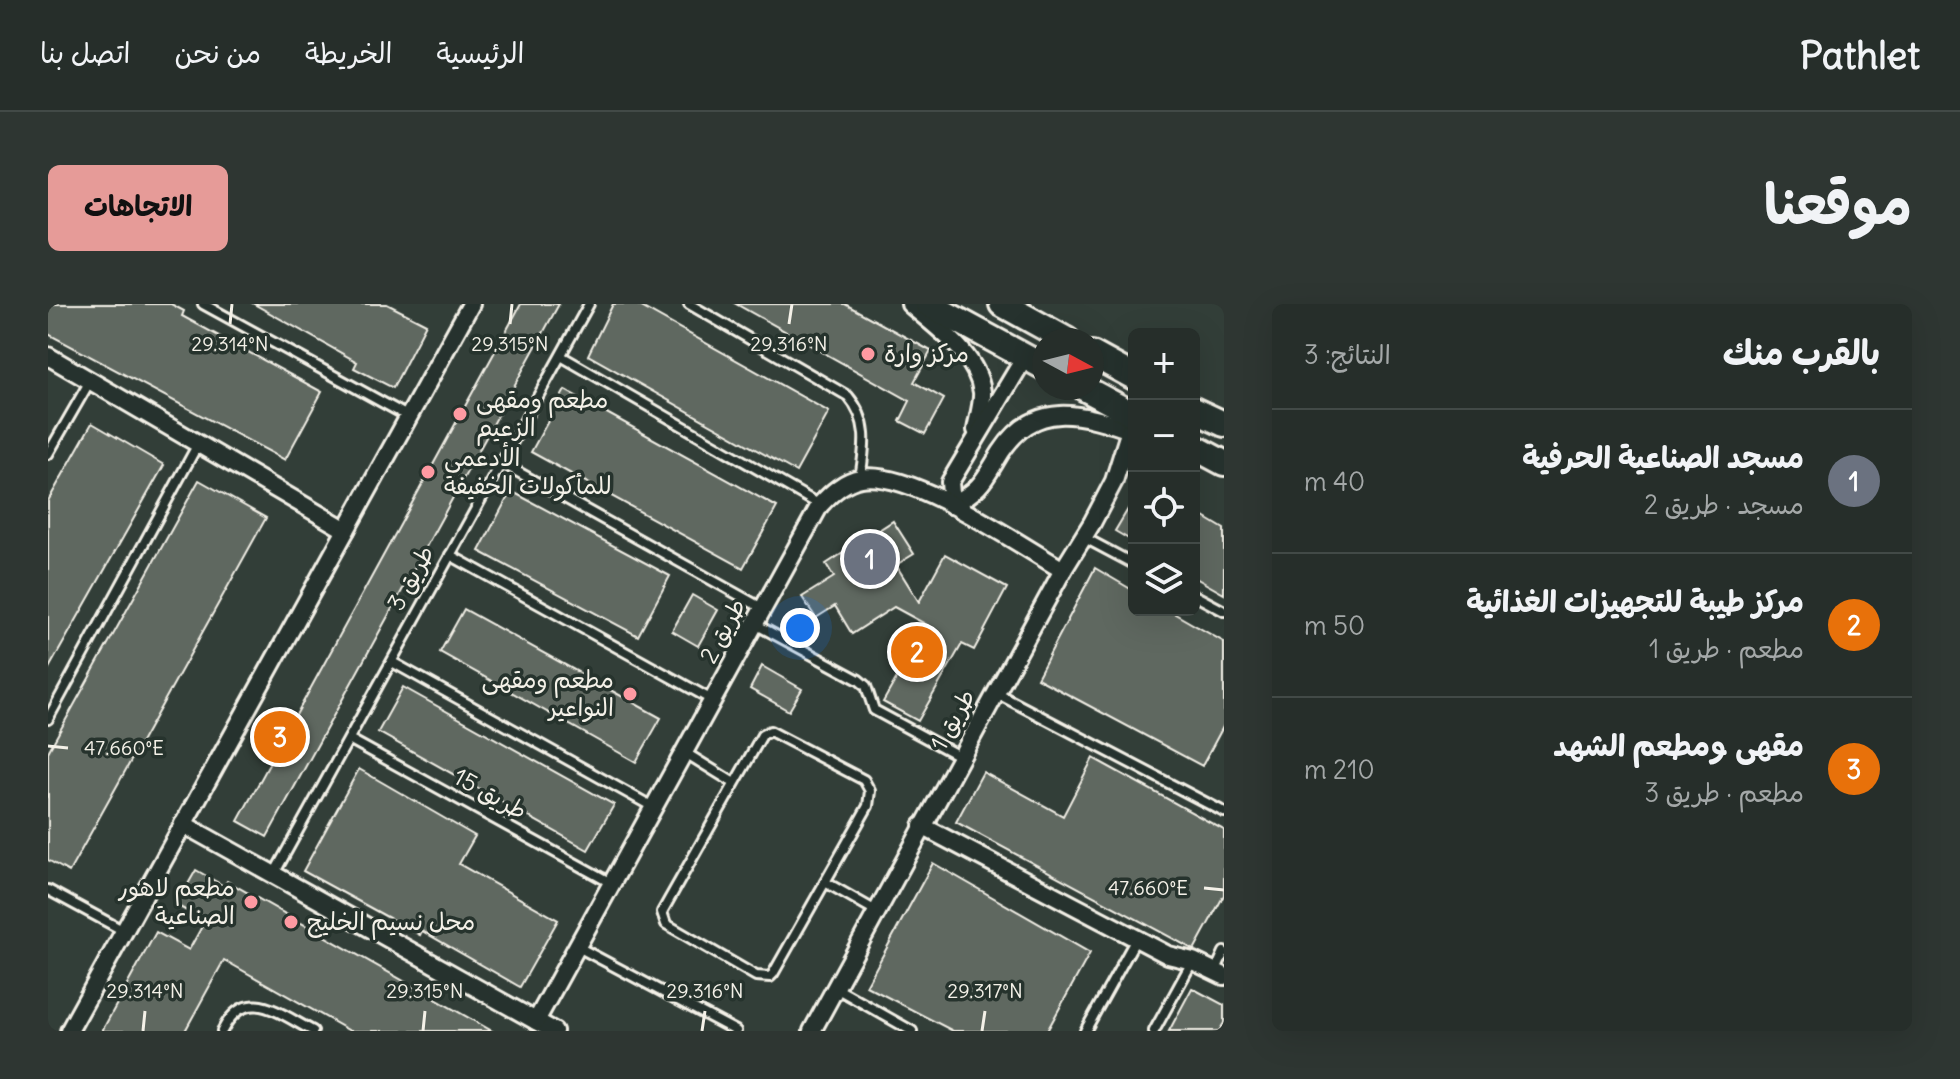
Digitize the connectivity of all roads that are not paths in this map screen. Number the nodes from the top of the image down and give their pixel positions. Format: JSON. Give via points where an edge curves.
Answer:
{"nodes":[{"id":1,"x":203,"y":304,"type":"edge"},
{"id":2,"x":471,"y":304,"type":"edge"},
{"id":3,"x":589,"y":304,"type":"edge"},
{"id":4,"x":689,"y":304,"type":"edge"},
{"id":5,"x":910,"y":304,"type":"edge"},
{"id":6,"x":928,"y":304,"type":"edge"},
{"id":7,"x":1002,"y":304,"type":"edge"},
{"id":8,"x":1045,"y":328,"type":"edge"},
{"id":9,"x":1032,"y":354,"type":"edge"},
{"id":10,"x":48,"y":356,"type":"edge"},
{"id":11,"x":561,"y":356,"type":"junction"},
{"id":12,"x":1104,"y":361,"type":"edge"},
{"id":13,"x":1032,"y":365,"type":"edge"},
{"id":14,"x":1128,"y":374,"type":"edge"},
{"id":15,"x":1104,"y":375,"type":"edge"},
{"id":16,"x":90,"y":380,"type":"junction"},
{"id":17,"x":1128,"y":388,"type":"edge"},
{"id":18,"x":1100,"y":400,"type":"edge"},
{"id":19,"x":1200,"y":413,"type":"edge"},
{"id":20,"x":409,"y":417,"type":"junction"},
{"id":21,"x":1128,"y":421,"type":"edge"},
{"id":22,"x":1128,"y":424,"type":"edge"},
{"id":23,"x":1224,"y":424,"type":"edge"},
{"id":24,"x":975,"y":437,"type":"junction"},
{"id":25,"x":1128,"y":440,"type":"edge"},
{"id":26,"x":198,"y":444,"type":"junction"},
{"id":27,"x":48,"y":454,"type":"edge"},
{"id":28,"x":502,"y":463,"type":"junction"},
{"id":29,"x":860,"y":478,"type":"junction"},
{"id":30,"x":820,"y":505,"type":"junction"},
{"id":31,"x":952,"y":505,"type":"junction"},
{"id":32,"x":346,"y":530,"type":"junction"},
{"id":33,"x":1083,"y":537,"type":"junction"},
{"id":34,"x":450,"y":555,"type":"junction"},
{"id":35,"x":1128,"y":561,"type":"edge"},
{"id":36,"x":1063,"y":570,"type":"junction"},
{"id":37,"x":1200,"y":598,"type":"edge"},
{"id":38,"x":762,"y":608,"type":"junction"},
{"id":39,"x":1224,"y":611,"type":"edge"},
{"id":40,"x":754,"y":624,"type":"junction"},
{"id":41,"x":392,"y":662,"type":"junction"},
{"id":42,"x":996,"y":692,"type":"junction"},
{"id":43,"x":713,"y":700,"type":"junction"},
{"id":44,"x":48,"y":719,"type":"edge"},
{"id":45,"x":349,"y":739,"type":"junction"},
{"id":46,"x":684,"y":752,"type":"junction"},
{"id":47,"x":961,"y":757,"type":"junction"},
{"id":48,"x":734,"y":783,"type":"junction"},
{"id":49,"x":653,"y":807,"type":"junction"},
{"id":50,"x":1223,"y":808,"type":"edge"},
{"id":51,"x":183,"y":824,"type":"junction"},
{"id":52,"x":922,"y":826,"type":"junction"},
{"id":53,"x":274,"y":874,"type":"junction"},
{"id":54,"x":825,"y":882,"type":"junction"},
{"id":55,"x":612,"y":884,"type":"junction"},
{"id":56,"x":48,"y":890,"type":"edge"},
{"id":57,"x":877,"y":912,"type":"junction"},
{"id":58,"x":124,"y":931,"type":"junction"},
{"id":59,"x":1136,"y":938,"type":"junction"},
{"id":60,"x":578,"y":946,"type":"junction"},
{"id":61,"x":1224,"y":952,"type":"edge"},
{"id":62,"x":1193,"y":961,"type":"junction"},
{"id":63,"x":1219,"y":974,"type":"edge"},
{"id":64,"x":836,"y":988,"type":"junction"},
{"id":65,"x":536,"y":1021,"type":"junction"},
{"id":66,"x":69,"y":1031,"type":"edge"},
{"id":67,"x":222,"y":1031,"type":"edge"},
{"id":68,"x":313,"y":1031,"type":"edge"},
{"id":69,"x":554,"y":1031,"type":"edge"},
{"id":70,"x":736,"y":1031,"type":"edge"},
{"id":71,"x":812,"y":1031,"type":"edge"},
{"id":72,"x":912,"y":1031,"type":"edge"},
{"id":73,"x":1085,"y":1031,"type":"edge"},
{"id":74,"x":1154,"y":1031,"type":"edge"}],
"edges":[{"from":1,"to":20,"type":"lane"},
{"from":2,"to":20,"type":"street"},
{"from":3,"to":11,"type":"lane","name":"طريق 3"},
{"from":4,"to":29,"type":"lane","via":[[848,396],[865,422]]},
{"from":5,"to":24,"type":"street","via":[[976,370],[982,394]]},
{"from":6,"to":9,"type":"main road"},
{"from":7,"to":8,"type":"main road"},
{"from":10,"to":16,"type":"street"},
{"from":11,"to":28,"type":"lane","name":"طريق 3"},
{"from":11,"to":30,"type":"lane"},
{"from":12,"to":14,"type":"main road"},
{"from":13,"to":24,"type":"street"},
{"from":15,"to":17,"type":"main road"},
{"from":16,"to":26,"type":"street"},
{"from":16,"to":27,"type":"lane"},
{"from":18,"to":21,"type":"main road"},
{"from":19,"to":23,"type":"main road"},
{"from":20,"to":32,"type":"street"},
{"from":22,"to":31,"type":"street","via":[[1071,414],[1041,417],[1018,429],[976,492]]},
{"from":24,"to":31,"type":"street","via":[[950,482]]},
{"from":25,"to":33,"type":"street","name":"طريق 1","via":[[1114,481]]},
{"from":26,"to":32,"type":"street"},
{"from":26,"to":44,"type":"lane"},
{"from":28,"to":34,"type":"lane","name":"طريق 3"},
{"from":28,"to":38,"type":"lane"},
{"from":29,"to":30,"type":"street","name":"طريق 2","via":[[845,483]]},
{"from":29,"to":31,"type":"street","via":[[894,479]]},
{"from":30,"to":38,"type":"street","name":"طريق 2"},
{"from":31,"to":36,"type":"street"},
{"from":32,"to":51,"type":"street"},
{"from":33,"to":35,"type":"lane"},
{"from":33,"to":36,"type":"street","name":"طريق 1"},
{"from":34,"to":41,"type":"lane","name":"طريق 3"},
{"from":34,"to":43,"type":"lane"},
{"from":36,"to":42,"type":"street","name":"طريق 1"},
{"from":37,"to":39,"type":"lane"},
{"from":38,"to":40,"type":"street","name":"طريق 2"},
{"from":40,"to":43,"type":"street","name":"طريق 2"},
{"from":40,"to":47,"type":"lane","via":[[859,680],[874,710]]},
{"from":41,"to":45,"type":"lane","name":"طريق 3"},
{"from":41,"to":49,"type":"lane"},
{"from":42,"to":47,"type":"street","name":"طريق 1"},
{"from":42,"to":50,"type":"lane"},
{"from":43,"to":46,"type":"street","name":"طريق 2"},
{"from":45,"to":53,"type":"lane","name":"طريق 3"},
{"from":45,"to":55,"type":"lane","name":"طريق 15"},
{"from":46,"to":48,"type":"lane"},
{"from":46,"to":49,"type":"street","name":"طريق 2"},
{"from":47,"to":52,"type":"street","name":"طريق 1"},
{"from":48,"to":54,"type":"lane","via":[[762,735],[770,731],[864,780],[869,786],[868,806]]},
{"from":48,"to":54,"type":"lane","via":[[665,905],[666,924],[756,976],[770,977]]},
{"from":49,"to":55,"type":"street","name":"طريق 2"},
{"from":51,"to":53,"type":"street"},
{"from":51,"to":58,"type":"street"},
{"from":52,"to":57,"type":"street","name":"طريق 1"},
{"from":52,"to":59,"type":"street"},
{"from":53,"to":65,"type":"street"},
{"from":54,"to":57,"type":"lane"},
{"from":55,"to":60,"type":"street","name":"طريق 2"},
{"from":56,"to":58,"type":"lane"},
{"from":57,"to":64,"type":"street","name":"طريق 1"},
{"from":58,"to":66,"type":"street"},
{"from":59,"to":62,"type":"street"},
{"from":59,"to":73,"type":"lane"},
{"from":60,"to":65,"type":"street","name":"طريق 2"},
{"from":60,"to":70,"type":"lane"},
{"from":61,"to":63,"type":"lane"},
{"from":62,"to":63,"type":"street"},
{"from":62,"to":74,"type":"lane"},
{"from":64,"to":71,"type":"street","name":"طريق 1"},
{"from":64,"to":72,"type":"lane"},
{"from":65,"to":69,"type":"street"},
{"from":67,"to":68,"type":"lane","via":[[236,1010],[256,1004]]}]}
